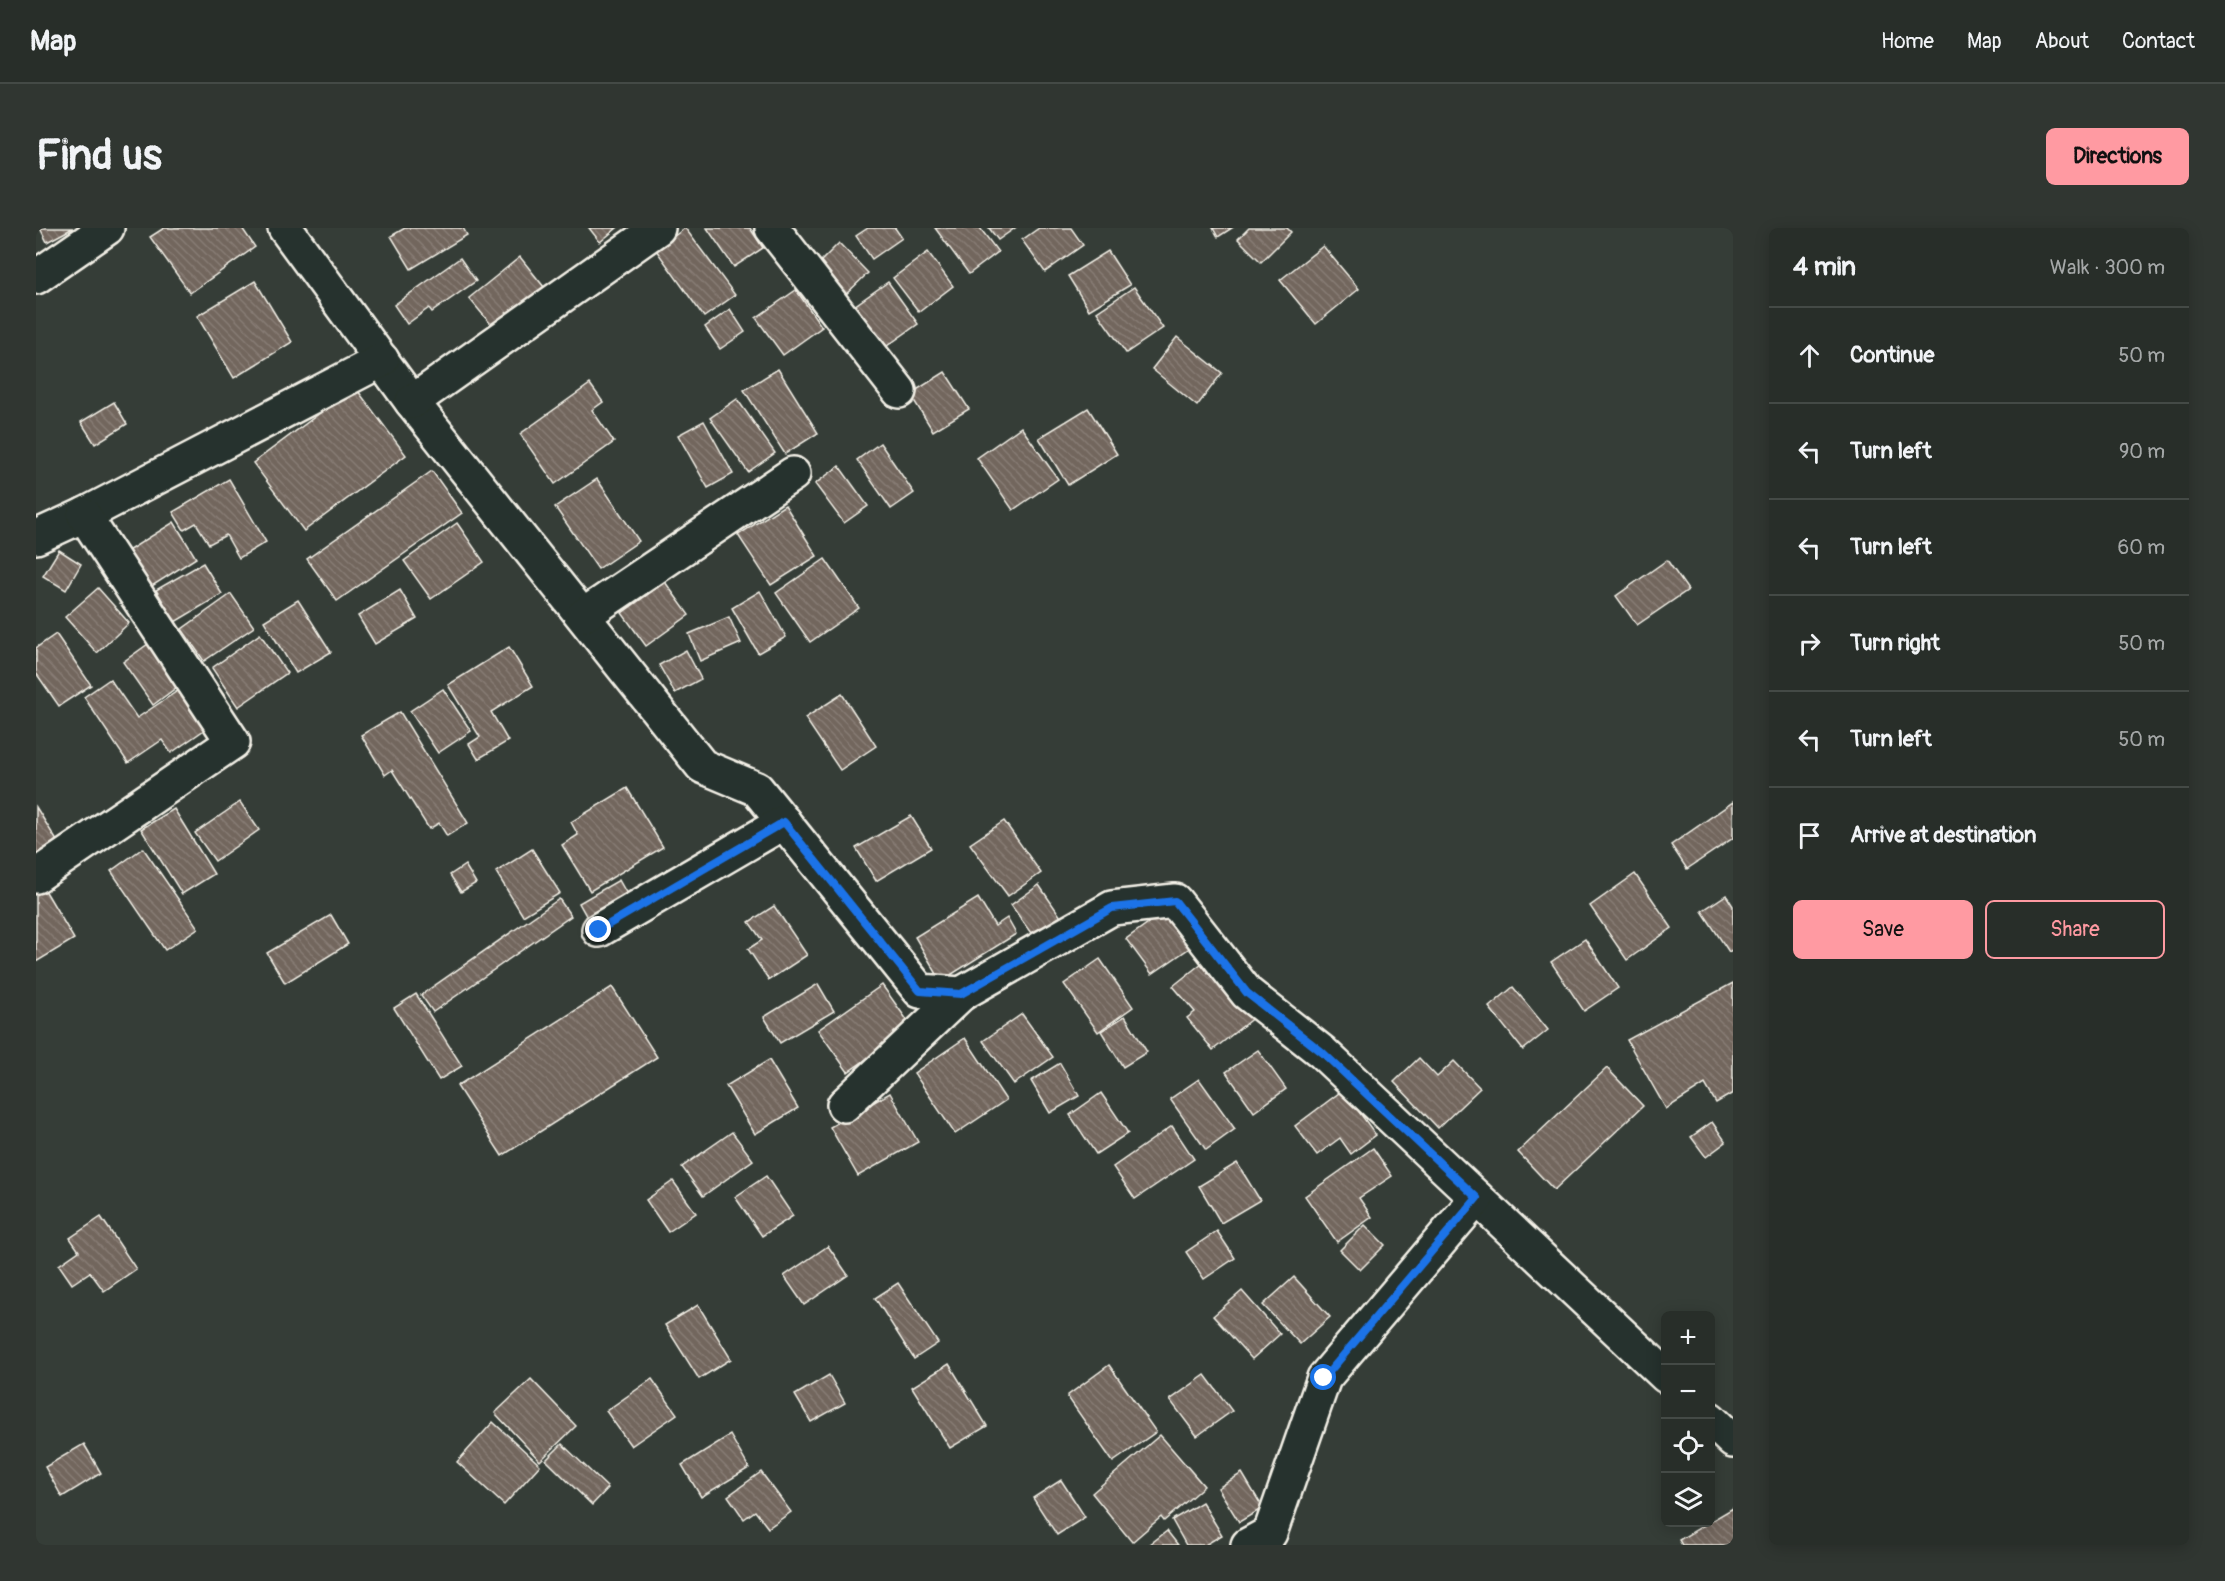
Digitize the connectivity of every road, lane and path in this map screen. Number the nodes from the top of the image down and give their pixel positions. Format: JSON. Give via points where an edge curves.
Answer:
{"nodes":[{"id":1,"x":107,"y":228,"type":"edge"},
{"id":2,"x":285,"y":228,"type":"edge"},
{"id":3,"x":658,"y":228,"type":"edge"},
{"id":4,"x":772,"y":228,"type":"edge"},
{"id":5,"x":36,"y":277,"type":"edge"},
{"id":6,"x":382,"y":360,"type":"junction"},
{"id":7,"x":899,"y":391,"type":"dead end"},
{"id":8,"x":412,"y":402,"type":"junction"},
{"id":9,"x":794,"y":474,"type":"dead end"},
{"id":10,"x":84,"y":515,"type":"junction"},
{"id":11,"x":36,"y":537,"type":"edge"},
{"id":12,"x":584,"y":615,"type":"junction"},
{"id":13,"x":784,"y":822,"type":"junction"},
{"id":14,"x":36,"y":876,"type":"edge"},
{"id":15,"x":599,"y":930,"type":"dead end"},
{"id":16,"x":961,"y":994,"type":"junction"},
{"id":17,"x":844,"y":1105,"type":"dead end"},
{"id":18,"x":1477,"y":1198,"type":"junction"},
{"id":19,"x":1661,"y":1372,"type":"edge"},
{"id":20,"x":1715,"y":1424,"type":"edge"},
{"id":21,"x":1733,"y":1441,"type":"edge"},
{"id":22,"x":1248,"y":1545,"type":"edge"}],
"edges":[{"from":1,"to":5,"type":"street"},
{"from":2,"to":6,"type":"street"},
{"from":3,"to":8,"type":"street"},
{"from":4,"to":7,"type":"street"},
{"from":6,"to":8,"type":"street"},
{"from":6,"to":10,"type":"street"},
{"from":8,"to":12,"type":"street"},
{"from":9,"to":12,"type":"street"},
{"from":10,"to":11,"type":"street"},
{"from":10,"to":14,"type":"street","via":[[233,742]]},
{"from":12,"to":13,"type":"street","via":[[702,766],[757,789]]},
{"from":13,"to":15,"type":"street"},
{"from":13,"to":16,"type":"street","via":[[920,991]]},
{"from":16,"to":17,"type":"street"},
{"from":16,"to":18,"type":"street","via":[[1112,908],[1175,901],[1247,993],[1322,1052]]},
{"from":18,"to":19,"type":"street"},
{"from":18,"to":22,"type":"street","via":[[1324,1378],[1270,1533]]},
{"from":20,"to":21,"type":"street"}]}
